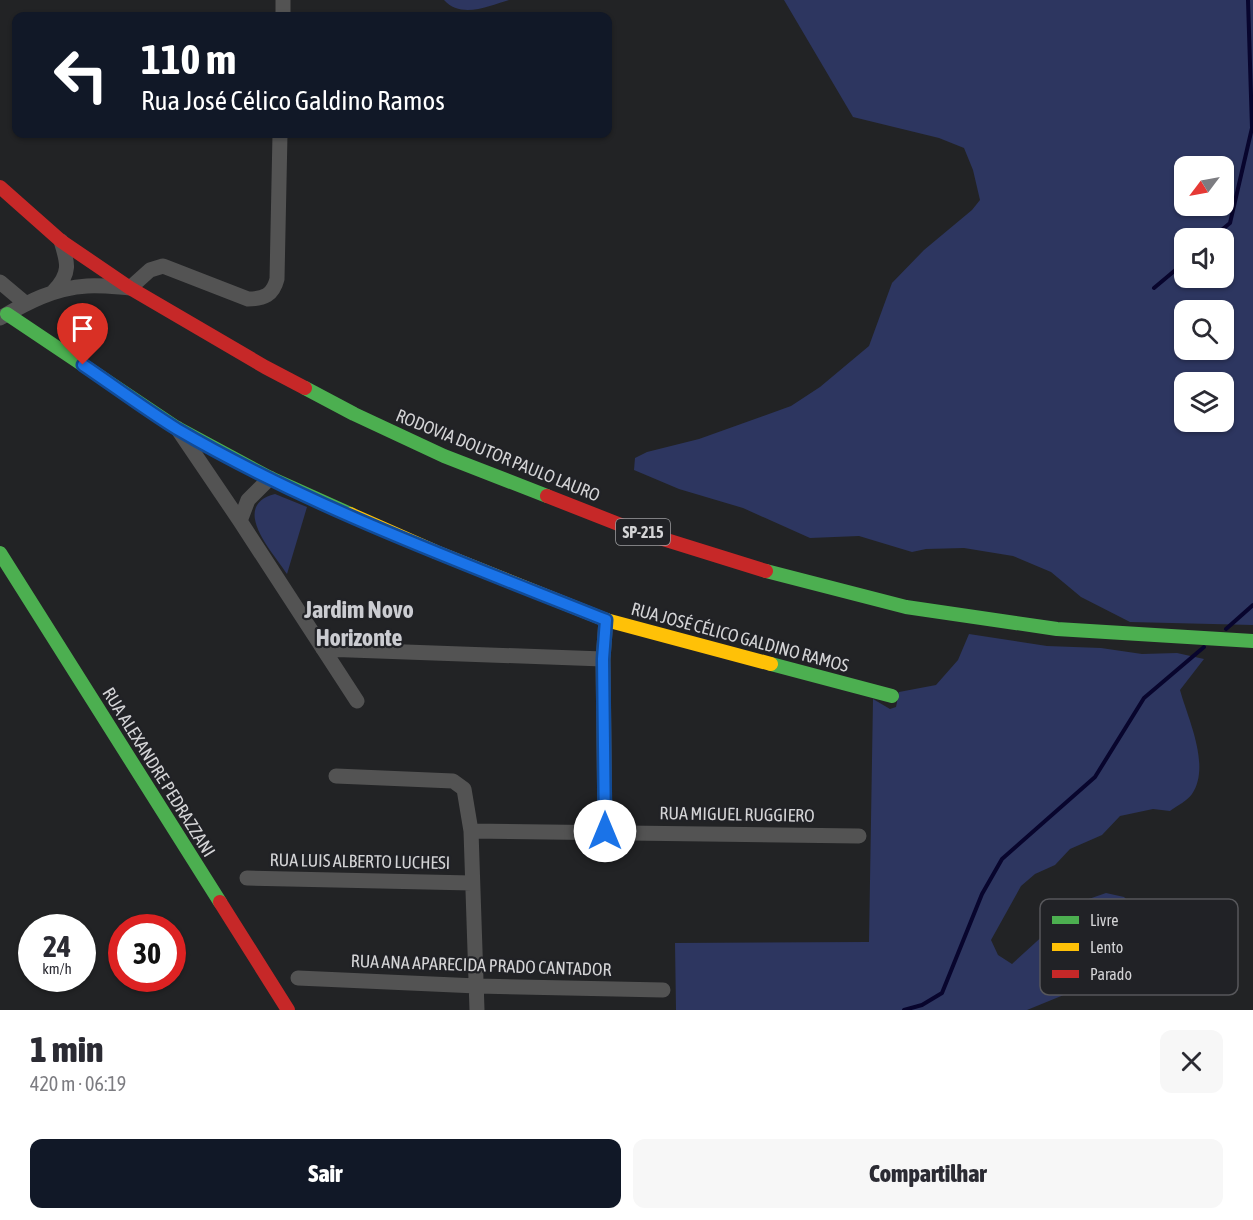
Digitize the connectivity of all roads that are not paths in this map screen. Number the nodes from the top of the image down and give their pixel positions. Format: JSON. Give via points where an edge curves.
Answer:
{"nodes":[{"id":1,"x":280,"y":138,"type":"edge"},
{"id":2,"x":0,"y":187,"type":"edge"},
{"id":3,"x":61,"y":240,"type":"junction"},
{"id":4,"x":0,"y":282,"type":"edge"},
{"id":5,"x":130,"y":288,"type":"junction"},
{"id":6,"x":54,"y":291,"type":"junction"},
{"id":7,"x":25,"y":303,"type":"junction"},
{"id":8,"x":4,"y":316,"type":"edge"},
{"id":9,"x":177,"y":428,"type":"junction"},
{"id":10,"x":270,"y":478,"type":"junction"},
{"id":11,"x":240,"y":522,"type":"junction"},
{"id":12,"x":0,"y":553,"type":"edge"},
{"id":13,"x":606,"y":620,"type":"junction"},
{"id":14,"x":1253,"y":641,"type":"edge"},
{"id":15,"x":323,"y":649,"type":"junction"},
{"id":16,"x":603,"y":659,"type":"junction"},
{"id":17,"x":892,"y":696,"type":"dead end"},
{"id":18,"x":357,"y":701,"type":"dead end"},
{"id":19,"x":336,"y":776,"type":"dead end"},
{"id":20,"x":471,"y":831,"type":"junction"},
{"id":21,"x":605,"y":831,"type":"junction"},
{"id":22,"x":859,"y":836,"type":"dead end"},
{"id":23,"x":246,"y":878,"type":"dead end"},
{"id":24,"x":472,"y":883,"type":"junction"},
{"id":25,"x":298,"y":978,"type":"dead end"},
{"id":26,"x":477,"y":986,"type":"junction"},
{"id":27,"x":663,"y":990,"type":"dead end"},
{"id":28,"x":288,"y":1010,"type":"edge"},
{"id":29,"x":477,"y":1010,"type":"edge"}],
"edges":[{"from":1,"to":5,"type":"street","via":[[277,279],[273,292],[248,299],[164,266],[150,270]]},
{"from":2,"to":3,"type":"main road","name":"RODOVIA DOUTOR PAULO LAURO","number":"SP-215"},
{"from":3,"to":5,"type":"main road","name":"RODOVIA DOUTOR PAULO LAURO","number":"SP-215"},
{"from":3,"to":6,"type":"street","via":[[68,263],[63,281]]},
{"from":4,"to":7,"type":"street"},
{"from":5,"to":6,"type":"street","via":[[87,286]]},
{"from":5,"to":14,"type":"main road","name":"RODOVIA DOUTOR PAULO LAURO","number":"SP-215","via":[[265,367],[444,456],[631,529],[742,565],[906,607],[1057,629]]},
{"from":6,"to":7,"type":"street"},
{"from":7,"to":8,"type":"street"},
{"from":8,"to":9,"type":"main road","name":"RUA JOSÉ CÉLICO GALDINO RAMOS"},
{"from":9,"to":10,"type":"main road","name":"RUA JOSÉ CÉLICO GALDINO RAMOS"},
{"from":9,"to":11,"type":"street"},
{"from":10,"to":11,"type":"street","via":[[248,500]]},
{"from":10,"to":13,"type":"main road","name":"RUA JOSÉ CÉLICO GALDINO RAMOS","via":[[436,552]]},
{"from":11,"to":15,"type":"street"},
{"from":12,"to":28,"type":"main road","name":"RUA ALEXANDRE PEDRAZZANI"},
{"from":13,"to":16,"type":"street"},
{"from":13,"to":17,"type":"main road","name":"RUA JOSÉ CÉLICO GALDINO RAMOS"},
{"from":15,"to":16,"type":"street"},
{"from":15,"to":18,"type":"street"},
{"from":16,"to":21,"type":"street"},
{"from":19,"to":20,"type":"street","via":[[457,783],[466,793]]},
{"from":20,"to":21,"type":"street","name":"RUA MIGUEL RUGGIERO"},
{"from":20,"to":24,"type":"street"},
{"from":21,"to":22,"type":"street","name":"RUA MIGUEL RUGGIERO"},
{"from":23,"to":24,"type":"street","name":"RUA LUIS ALBERTO LUCHESI"},
{"from":24,"to":26,"type":"street"},
{"from":25,"to":26,"type":"street","name":"RUA ANA APARECIDA PRADO CANTADOR"},
{"from":26,"to":27,"type":"street","name":"RUA ANA APARECIDA PRADO CANTADOR"},
{"from":26,"to":29,"type":"street"}]}
